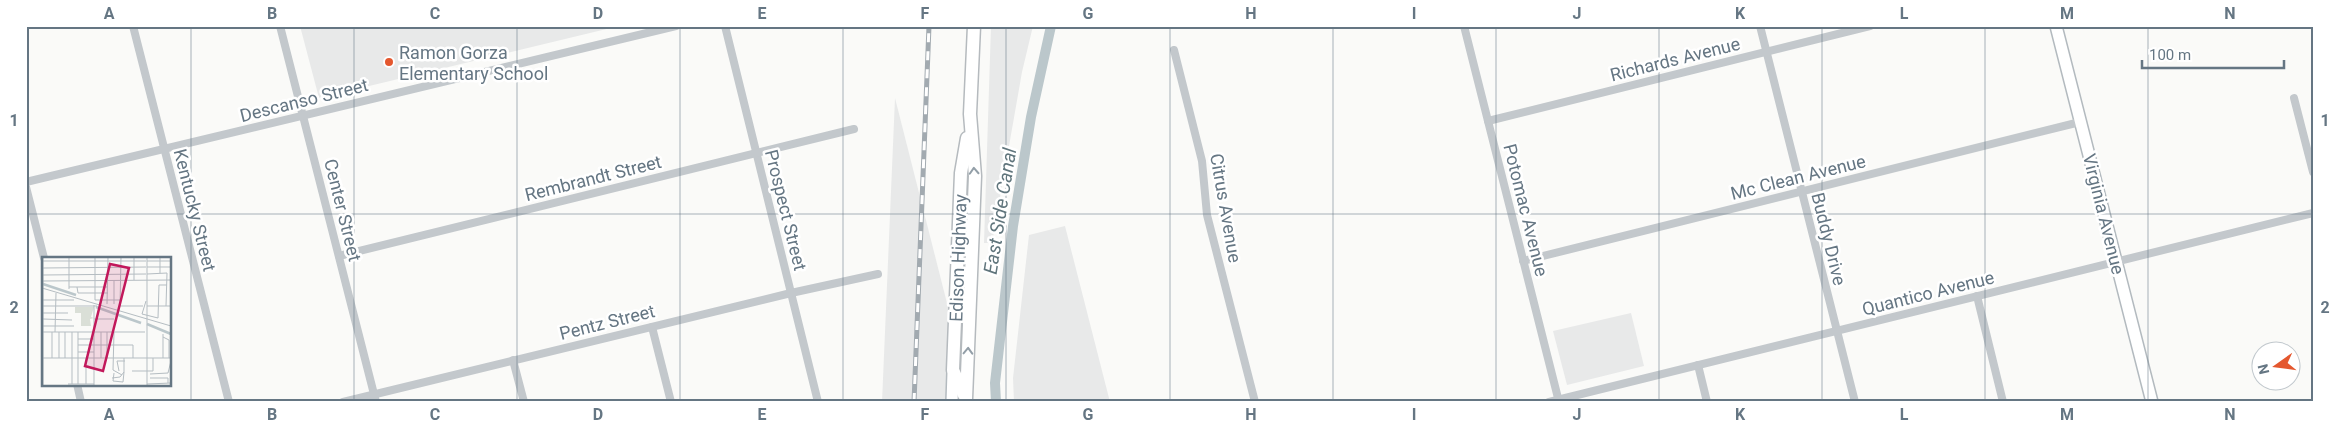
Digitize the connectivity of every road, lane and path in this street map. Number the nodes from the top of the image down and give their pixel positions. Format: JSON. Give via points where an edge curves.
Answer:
{"nodes":[{"id":1,"x":133,"y":26,"type":"edge"},
{"id":2,"x":280,"y":26,"type":"edge"},
{"id":3,"x":676,"y":26,"type":"edge"},
{"id":4,"x":725,"y":26,"type":"edge"},
{"id":5,"x":974,"y":26,"type":"edge"},
{"id":6,"x":1464,"y":26,"type":"edge"},
{"id":7,"x":1760,"y":26,"type":"edge"},
{"id":8,"x":1870,"y":26,"type":"edge"},
{"id":9,"x":2056,"y":26,"type":"edge"},
{"id":10,"x":1174,"y":50,"type":"dead end"},
{"id":11,"x":1766,"y":52,"type":"junction"},
{"id":12,"x":2294,"y":98,"type":"dead end"},
{"id":13,"x":970,"y":114,"type":"junction"},
{"id":14,"x":303,"y":115,"type":"junction"},
{"id":15,"x":1488,"y":121,"type":"junction"},
{"id":16,"x":2080,"y":122,"type":"junction"},
{"id":17,"x":854,"y":129,"type":"dead end"},
{"id":18,"x":164,"y":149,"type":"junction"},
{"id":19,"x":756,"y":153,"type":"junction"},
{"id":20,"x":2313,"y":172,"type":"edge"},
{"id":21,"x":26,"y":182,"type":"edge"},
{"id":22,"x":26,"y":187,"type":"edge"},
{"id":23,"x":1802,"y":191,"type":"junction"},
{"id":24,"x":2313,"y":213,"type":"edge"},
{"id":25,"x":339,"y":256,"type":"junction"},
{"id":26,"x":44,"y":257,"type":"edge"},
{"id":27,"x":1523,"y":261,"type":"junction"},
{"id":28,"x":2116,"y":262,"type":"junction"},
{"id":29,"x":878,"y":274,"type":"dead end"},
{"id":30,"x":791,"y":293,"type":"junction"},
{"id":31,"x":1977,"y":296,"type":"junction"},
{"id":32,"x":652,"y":326,"type":"junction"},
{"id":33,"x":1837,"y":331,"type":"junction"},
{"id":34,"x":513,"y":360,"type":"junction"},
{"id":35,"x":1698,"y":365,"type":"junction"},
{"id":36,"x":953,"y":370,"type":"junction"},
{"id":37,"x":77,"y":386,"type":"edge"},
{"id":38,"x":375,"y":398,"type":"edge"},
{"id":39,"x":966,"y":401,"type":"edge"},
{"id":40,"x":1559,"y":401,"type":"edge"},
{"id":41,"x":81,"y":402,"type":"edge"},
{"id":42,"x":229,"y":402,"type":"edge"},
{"id":43,"x":343,"y":402,"type":"edge"},
{"id":44,"x":524,"y":402,"type":"edge"},
{"id":45,"x":671,"y":402,"type":"edge"},
{"id":46,"x":818,"y":402,"type":"edge"},
{"id":47,"x":952,"y":402,"type":"edge"},
{"id":48,"x":1254,"y":402,"type":"edge"},
{"id":49,"x":1550,"y":402,"type":"edge"},
{"id":50,"x":1707,"y":402,"type":"edge"},
{"id":51,"x":1855,"y":402,"type":"edge"},
{"id":52,"x":2003,"y":402,"type":"edge"},
{"id":53,"x":2152,"y":402,"type":"edge"}],
"edges":[{"from":1,"to":18,"type":"street","name":"Kentucky Street"},
{"from":2,"to":14,"type":"street","name":"Center Street"},
{"from":3,"to":14,"type":"street","name":"Descanso Street"},
{"from":4,"to":19,"type":"street","name":"Prospect Street"},
{"from":5,"to":13,"type":"main road","name":"Edison Highway"},
{"from":6,"to":15,"type":"street","name":"Potomac Avenue"},
{"from":7,"to":11,"type":"street","name":"Buddy Drive"},
{"from":8,"to":11,"type":"street","name":"Richards Avenue"},
{"from":9,"to":16,"type":"street","name":"Virginia Avenue"},
{"from":10,"to":48,"type":"street","name":"Citrus Avenue","via":[[1202,161],[1208,215]]},
{"from":11,"to":15,"type":"street","name":"Richards Avenue"},
{"from":11,"to":23,"type":"street","name":"Buddy Drive"},
{"from":12,"to":20,"type":"street"},
{"from":13,"to":36,"type":"main road","name":"Edison Highway","via":[[961,173]]},
{"from":39,"to":13,"type":"main road","name":"Edison Highway","one_way":true,"via":[[975,176]]},
{"from":14,"to":18,"type":"street","name":"Descanso Street"},
{"from":14,"to":25,"type":"street","name":"Center Street"},
{"from":15,"to":27,"type":"street","name":"Potomac Avenue"},
{"from":16,"to":23,"type":"street","name":"Mc Clean Avenue"},
{"from":16,"to":28,"type":"street","name":"Virginia Avenue"},
{"from":17,"to":19,"type":"street","name":"Rembrandt Street"},
{"from":18,"to":21,"type":"street","name":"Descanso Street"},
{"from":18,"to":42,"type":"street","name":"Kentucky Street"},
{"from":19,"to":25,"type":"street","name":"Rembrandt Street"},
{"from":19,"to":30,"type":"street","name":"Prospect Street"},
{"from":22,"to":26,"type":"street"},
{"from":23,"to":27,"type":"street","name":"Mc Clean Avenue"},
{"from":23,"to":33,"type":"street","name":"Buddy Drive"},
{"from":24,"to":28,"type":"street","name":"Quantico Avenue"},
{"from":25,"to":38,"type":"street","name":"Center Street"},
{"from":27,"to":40,"type":"street","name":"Potomac Avenue"},
{"from":28,"to":31,"type":"street","name":"Quantico Avenue"},
{"from":28,"to":53,"type":"street","name":"Virginia Avenue"},
{"from":29,"to":30,"type":"street","name":"Pentz Street"},
{"from":30,"to":32,"type":"street","name":"Pentz Street"},
{"from":30,"to":46,"type":"street","name":"Prospect Street"},
{"from":31,"to":33,"type":"street","name":"Quantico Avenue"},
{"from":31,"to":52,"type":"street"},
{"from":32,"to":34,"type":"street","name":"Pentz Street"},
{"from":32,"to":45,"type":"street"},
{"from":33,"to":35,"type":"street","name":"Quantico Avenue"},
{"from":33,"to":51,"type":"street","name":"Buddy Drive"},
{"from":34,"to":38,"type":"street","name":"Pentz Street"},
{"from":34,"to":44,"type":"street"},
{"from":35,"to":40,"type":"street","name":"Quantico Avenue"},
{"from":35,"to":50,"type":"street"},
{"from":36,"to":39,"type":"main road"},
{"from":36,"to":47,"type":"street","name":"Edison Highway"},
{"from":37,"to":41,"type":"street"},
{"from":38,"to":43,"type":"street","name":"Pentz Street"},
{"from":40,"to":49,"type":"street","name":"Quantico Avenue"}]}
